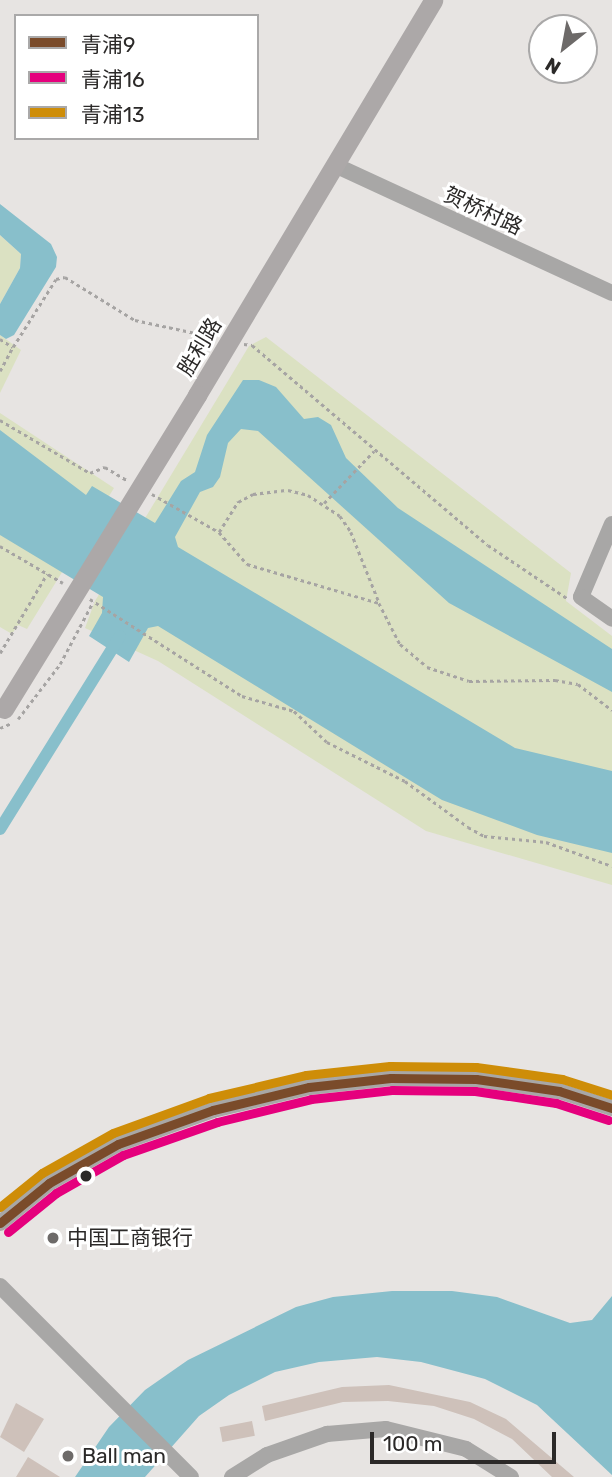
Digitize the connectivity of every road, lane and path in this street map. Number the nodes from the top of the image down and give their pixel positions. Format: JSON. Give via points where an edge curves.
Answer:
{"nodes":[{"id":1,"x":433,"y":0,"type":"edge"},
{"id":2,"x":337,"y":166,"type":"junction"},
{"id":3,"x":612,"y":293,"type":"edge"},
{"id":4,"x":201,"y":334,"type":"dead end"},
{"id":5,"x":0,"y":339,"type":"edge"},
{"id":6,"x":252,"y":345,"type":"dead end"},
{"id":7,"x":13,"y":347,"type":"junction"},
{"id":8,"x":0,"y":371,"type":"edge"},
{"id":9,"x":0,"y":421,"type":"edge"},
{"id":10,"x":374,"y":451,"type":"junction"},
{"id":11,"x":139,"y":487,"type":"dead end"},
{"id":12,"x":151,"y":493,"type":"dead end"},
{"id":13,"x":324,"y":503,"type":"junction"},
{"id":14,"x":612,"y":524,"type":"edge"},
{"id":15,"x":219,"y":532,"type":"junction"},
{"id":16,"x":0,"y":546,"type":"edge"},
{"id":17,"x":581,"y":597,"type":"junction"},
{"id":18,"x":94,"y":601,"type":"dead end"},
{"id":19,"x":379,"y":603,"type":"junction"},
{"id":20,"x":105,"y":608,"type":"dead end"},
{"id":21,"x":612,"y":619,"type":"edge"},
{"id":22,"x":0,"y":653,"type":"edge"},
{"id":23,"x":612,"y":710,"type":"edge"},
{"id":24,"x":1,"y":718,"type":"edge"},
{"id":25,"x":612,"y":866,"type":"edge"},
{"id":26,"x":612,"y":1108,"type":"edge"},
{"id":27,"x":0,"y":1223,"type":"edge"},
{"id":28,"x":0,"y":1286,"type":"edge"},
{"id":29,"x":188,"y":1475,"type":"edge"},
{"id":30,"x":232,"y":1477,"type":"edge"},
{"id":31,"x":511,"y":1477,"type":"edge"}],
"edges":[{"from":1,"to":2,"type":"main road","name":"胜利路"},
{"from":2,"to":3,"type":"street","name":"贺桥村路"},
{"from":2,"to":24,"type":"main road","name":"胜利路","bridge":true},
{"from":4,"to":7,"type":"path","via":[[135,320],[65,277],[56,279]]},
{"from":5,"to":7,"type":"path"},
{"from":6,"to":10,"type":"path"},
{"from":7,"to":8,"type":"path"},
{"from":9,"to":11,"type":"path","via":[[90,473],[105,467]]},
{"from":10,"to":13,"type":"path"},
{"from":10,"to":17,"type":"path","via":[[488,545],[563,598]]},
{"from":12,"to":15,"type":"path"},
{"from":13,"to":15,"type":"path","via":[[288,490],[253,494],[238,502]]},
{"from":13,"to":19,"type":"path","via":[[351,533]]},
{"from":14,"to":17,"type":"street"},
{"from":15,"to":19,"type":"path","via":[[247,564]]},
{"from":16,"to":22,"type":"path","via":[[47,574]]},
{"from":17,"to":21,"type":"street"},
{"from":18,"to":24,"type":"path","via":[[81,630],[25,713]]},
{"from":19,"to":23,"type":"path","via":[[400,644],[427,667],[469,681],[578,684]]},
{"from":20,"to":25,"type":"path","via":[[242,696],[294,711],[335,747],[392,773],[484,835],[545,842]]},
{"from":26,"to":27,"type":"street","via":[[559,1091],[476,1079],[391,1078],[309,1087],[213,1110],[118,1144],[49,1183]]},
{"from":28,"to":29,"type":"street"},
{"from":30,"to":31,"type":"street","via":[[267,1455],[327,1434],[386,1429],[466,1449]]}]}
